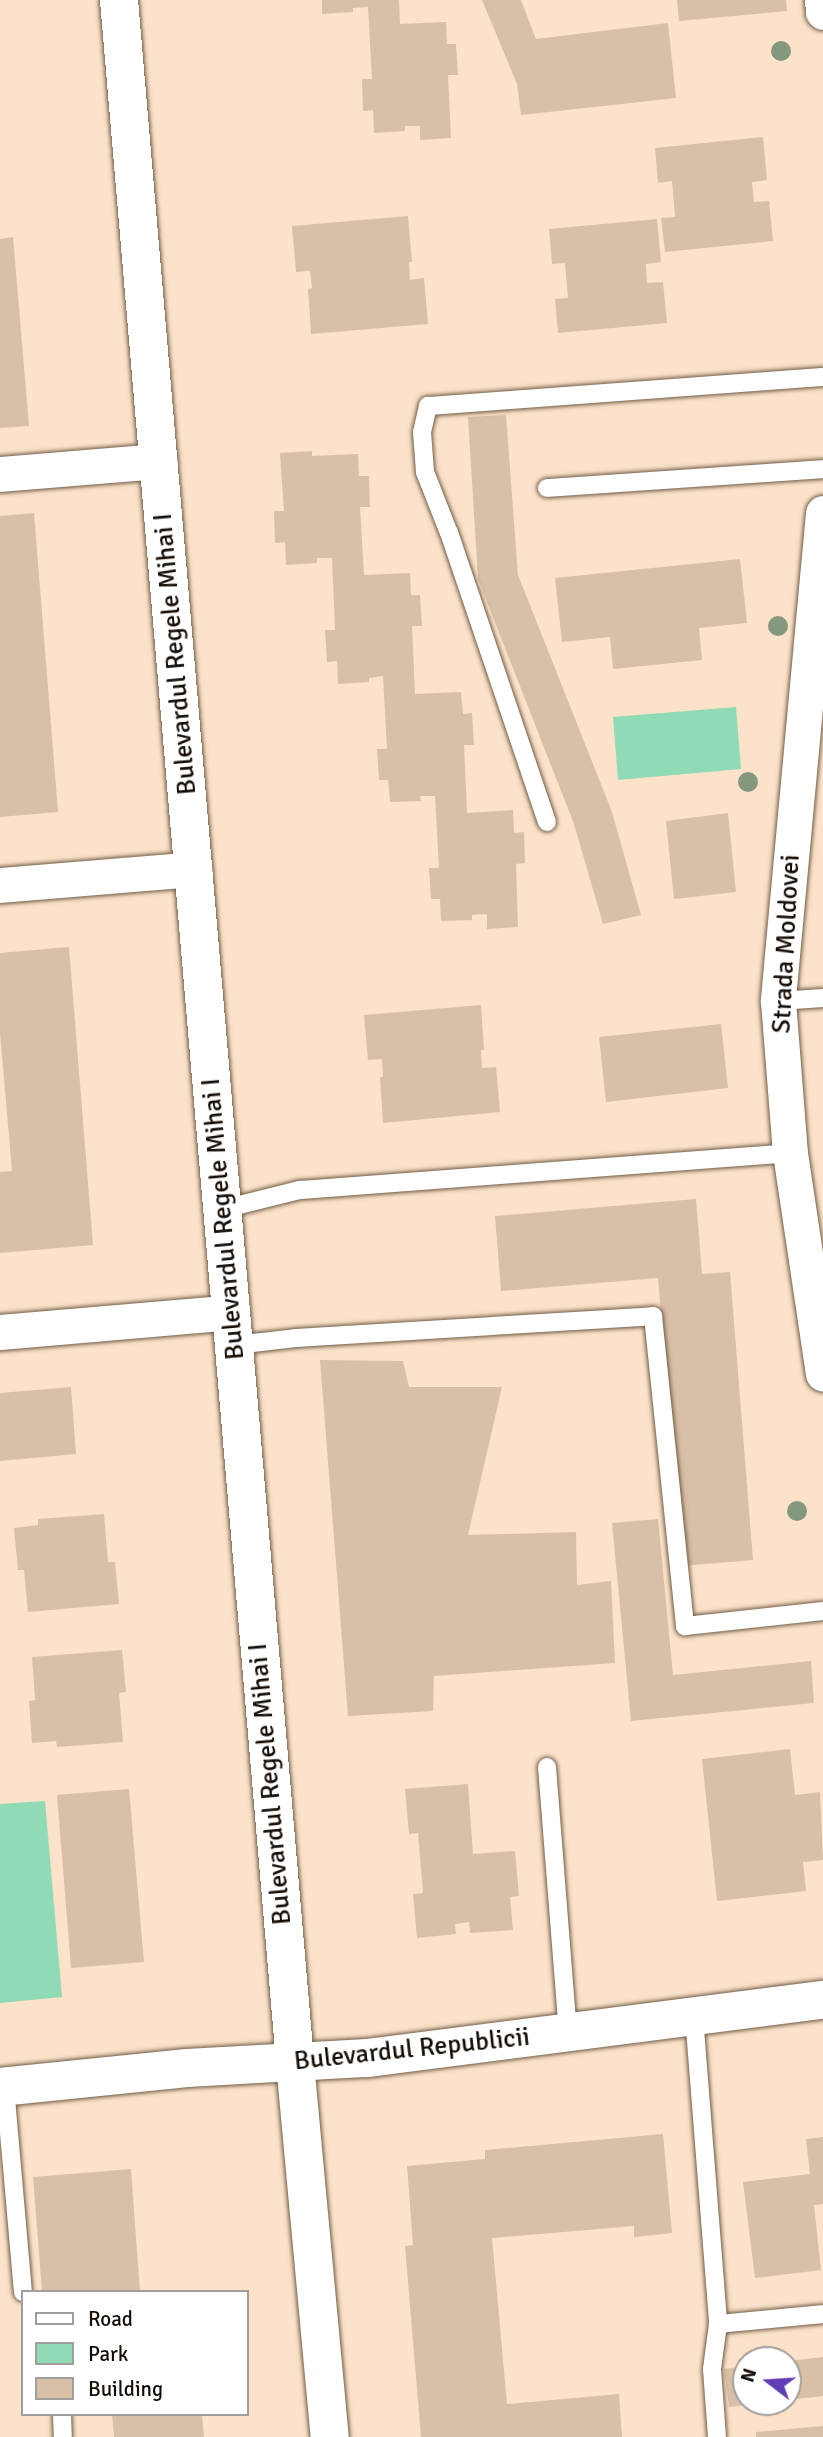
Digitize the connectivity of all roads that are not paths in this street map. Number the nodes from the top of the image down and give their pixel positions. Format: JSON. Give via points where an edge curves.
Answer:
{"nodes":[{"id":1,"x":119,"y":0,"type":"edge"},
{"id":2,"x":822,"y":0,"type":"edge"},
{"id":3,"x":823,"y":12,"type":"edge"},
{"id":4,"x":823,"y":377,"type":"edge"},
{"id":5,"x":159,"y":461,"type":"junction"},
{"id":6,"x":823,"y":469,"type":"edge"},
{"id":7,"x":0,"y":474,"type":"edge"},
{"id":8,"x":547,"y":488,"type":"dead end"},
{"id":9,"x":823,"y":513,"type":"edge"},
{"id":10,"x":547,"y":822,"type":"dead end"},
{"id":11,"x":194,"y":869,"type":"junction"},
{"id":12,"x":0,"y":885,"type":"edge"},
{"id":13,"x":823,"y":998,"type":"edge"},
{"id":14,"x":778,"y":1001,"type":"junction"},
{"id":15,"x":790,"y":1153,"type":"junction"},
{"id":16,"x":223,"y":1209,"type":"junction"},
{"id":17,"x":234,"y":1329,"type":"junction"},
{"id":18,"x":0,"y":1332,"type":"edge"},
{"id":19,"x":823,"y":1374,"type":"edge"},
{"id":20,"x":823,"y":1611,"type":"edge"},
{"id":21,"x":547,"y":1767,"type":"dead end"},
{"id":22,"x":823,"y":2000,"type":"edge"},
{"id":23,"x":694,"y":2016,"type":"junction"},
{"id":24,"x":568,"y":2032,"type":"junction"},
{"id":25,"x":295,"y":2063,"type":"junction"},
{"id":26,"x":3,"y":2087,"type":"edge"},
{"id":27,"x":23,"y":2290,"type":"edge"},
{"id":28,"x":823,"y":2314,"type":"edge"},
{"id":29,"x":718,"y":2324,"type":"junction"},
{"id":30,"x":61,"y":2416,"type":"edge"},
{"id":31,"x":63,"y":2437,"type":"edge"},
{"id":32,"x":330,"y":2437,"type":"edge"},
{"id":33,"x":717,"y":2437,"type":"edge"}],
"edges":[{"from":1,"to":5,"type":"main road","name":"Bulevardul Regele Mihai I"},
{"from":2,"to":3,"type":"street"},
{"from":4,"to":10,"type":"lane","via":[[428,406],[422,432],[425,472]]},
{"from":5,"to":7,"type":"street"},
{"from":5,"to":11,"type":"main road","name":"Bulevardul Regele Mihai I"},
{"from":6,"to":8,"type":"lane"},
{"from":9,"to":14,"type":"street","name":"Strada Moldovei"},
{"from":11,"to":12,"type":"street"},
{"from":11,"to":16,"type":"main road","name":"Bulevardul Regele Mihai I"},
{"from":13,"to":14,"type":"lane"},
{"from":14,"to":15,"type":"street","name":"Strada Moldovei"},
{"from":15,"to":16,"type":"lane","via":[[300,1190]]},
{"from":15,"to":19,"type":"street","name":"Strada Moldovei"},
{"from":16,"to":17,"type":"main road","name":"Bulevardul Regele Mihai I"},
{"from":17,"to":18,"type":"street"},
{"from":17,"to":20,"type":"lane","via":[[296,1338],[653,1316],[685,1626]]},
{"from":17,"to":25,"type":"main road","name":"Bulevardul Regele Mihai I"},
{"from":21,"to":24,"type":"lane"},
{"from":22,"to":23,"type":"main road","name":"Bulevardul Republicii"},
{"from":23,"to":24,"type":"main road","name":"Bulevardul Republicii"},
{"from":23,"to":29,"type":"lane"},
{"from":24,"to":25,"type":"main road","name":"Bulevardul Republicii"},
{"from":25,"to":26,"type":"main road","name":"Bulevardul Republicii","via":[[187,2068]]},
{"from":25,"to":32,"type":"main road","name":"Bulevardul Regele Mihai I"},
{"from":26,"to":27,"type":"lane"},
{"from":28,"to":29,"type":"lane"},
{"from":29,"to":33,"type":"lane","via":[[712,2369]]},
{"from":30,"to":31,"type":"lane"}]}
